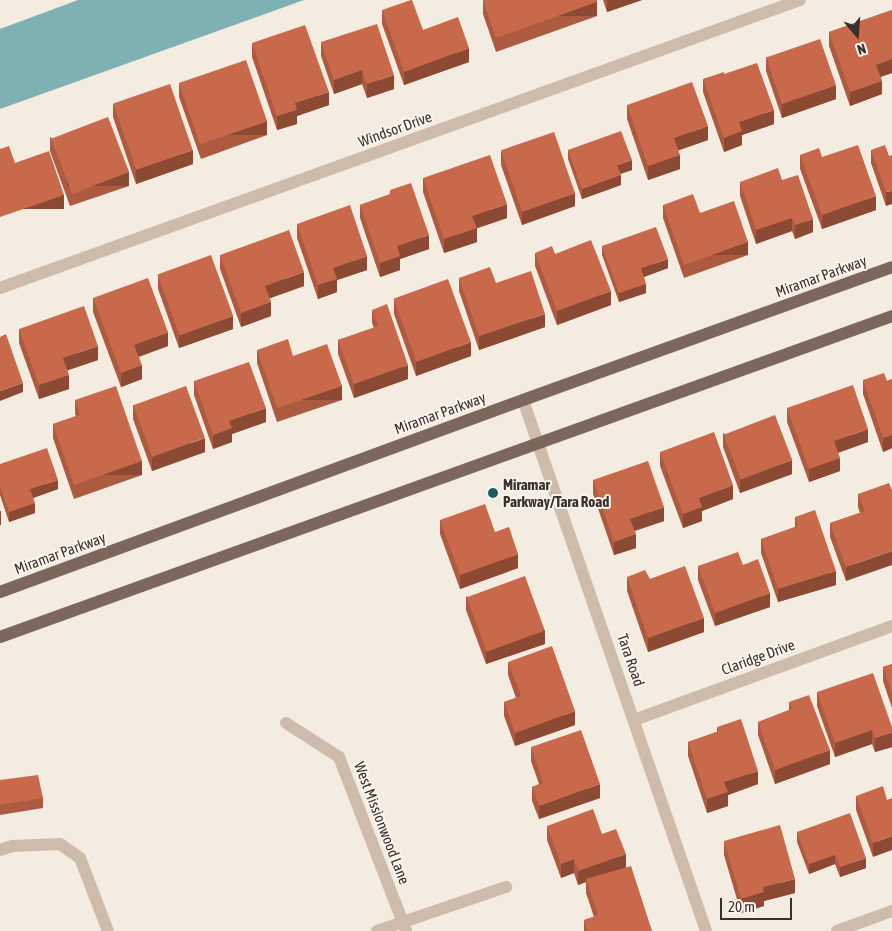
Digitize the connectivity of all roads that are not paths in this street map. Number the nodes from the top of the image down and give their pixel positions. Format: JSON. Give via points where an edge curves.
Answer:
{"nodes":[{"id":1,"x":800,"y":0,"type":"edge"},
{"id":2,"x":892,"y":267,"type":"edge"},
{"id":3,"x":0,"y":288,"type":"edge"},
{"id":4,"x":892,"y":316,"type":"edge"},
{"id":5,"x":523,"y":400,"type":"junction"},
{"id":6,"x":539,"y":444,"type":"junction"},
{"id":7,"x":0,"y":592,"type":"edge"},
{"id":8,"x":892,"y":626,"type":"edge"},
{"id":9,"x":0,"y":637,"type":"edge"},
{"id":10,"x":634,"y":720,"type":"junction"},
{"id":11,"x":286,"y":723,"type":"dead end"},
{"id":12,"x":0,"y":850,"type":"edge"},
{"id":13,"x":506,"y":887,"type":"dead end"},
{"id":14,"x":892,"y":911,"type":"edge"},
{"id":15,"x":404,"y":926,"type":"edge"},
{"id":16,"x":108,"y":931,"type":"edge"},
{"id":17,"x":377,"y":931,"type":"edge"},
{"id":18,"x":706,"y":931,"type":"edge"},
{"id":19,"x":837,"y":931,"type":"edge"}],
"edges":[{"from":1,"to":3,"type":"street","name":"Windsor Drive"},
{"from":2,"to":5,"type":"main road","name":"Miramar Parkway"},
{"from":4,"to":6,"type":"main road"},
{"from":5,"to":6,"type":"street","name":"Tara Road"},
{"from":5,"to":7,"type":"main road","name":"Miramar Parkway"},
{"from":6,"to":9,"type":"main road"},
{"from":6,"to":10,"type":"street","name":"Tara Road"},
{"from":8,"to":10,"type":"street","name":"Claridge Drive"},
{"from":10,"to":18,"type":"street","name":"Tara Road"},
{"from":11,"to":15,"type":"street","name":"West Missionwood Lane","via":[[339,757]]},
{"from":12,"to":16,"type":"street","via":[[12,846],[60,844],[80,858]]},
{"from":13,"to":15,"type":"street"},
{"from":14,"to":19,"type":"street"},
{"from":15,"to":17,"type":"street"}]}
